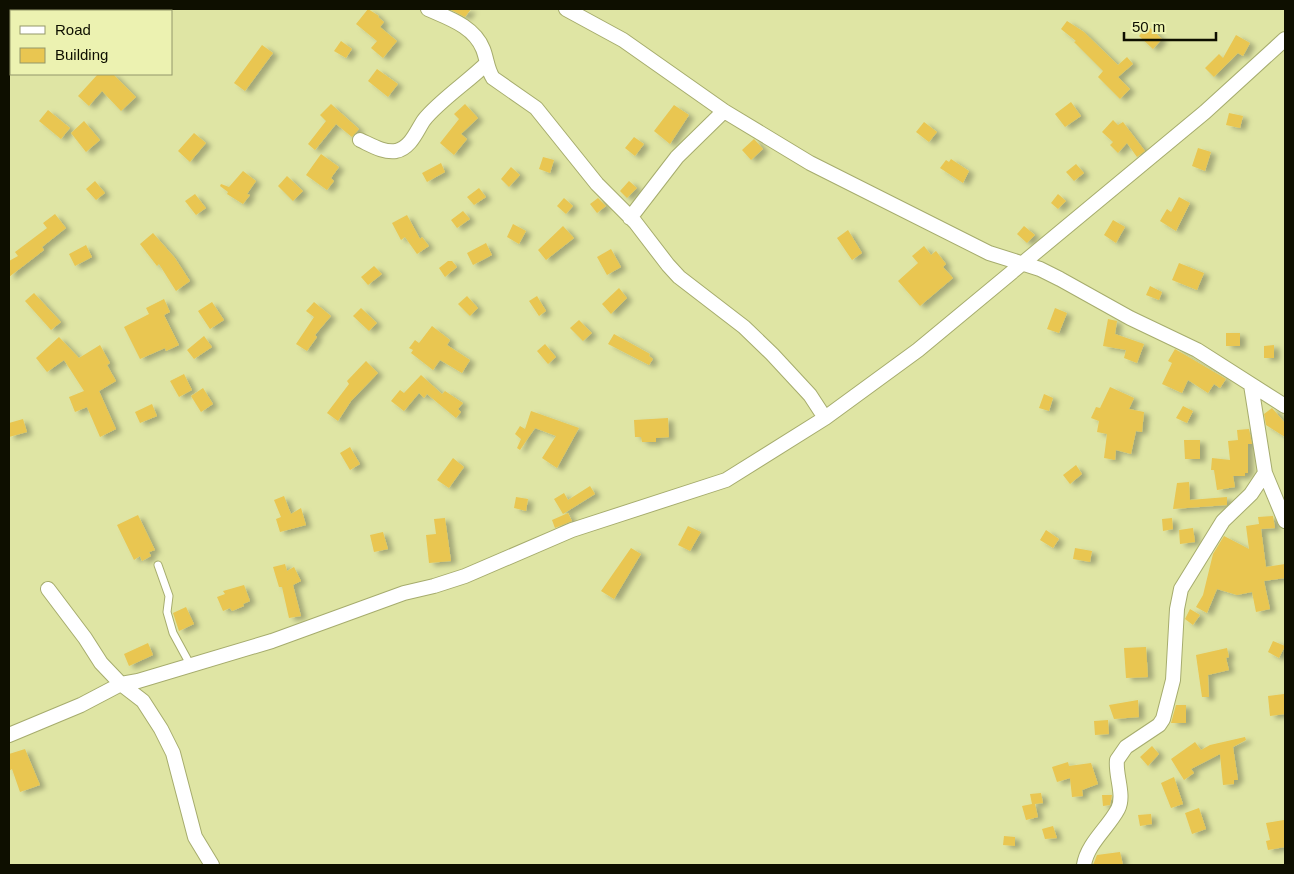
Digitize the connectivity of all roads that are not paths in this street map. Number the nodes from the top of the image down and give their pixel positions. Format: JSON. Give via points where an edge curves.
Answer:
{"nodes":[{"id":1,"x":428,"y":9,"type":"edge"},
{"id":2,"x":566,"y":9,"type":"edge"},
{"id":3,"x":1285,"y":39,"type":"edge"},
{"id":4,"x":487,"y":64,"type":"junction"},
{"id":5,"x":724,"y":110,"type":"junction"},
{"id":6,"x":360,"y":140,"type":"dead end"},
{"id":7,"x":630,"y":218,"type":"junction"},
{"id":8,"x":1021,"y":264,"type":"junction"},
{"id":9,"x":1251,"y":385,"type":"junction"},
{"id":10,"x":1285,"y":406,"type":"edge"},
{"id":11,"x":825,"y":418,"type":"junction"},
{"id":12,"x":1265,"y":474,"type":"junction"},
{"id":13,"x":1285,"y":521,"type":"edge"},
{"id":14,"x":158,"y":565,"type":"dead end"},
{"id":15,"x":48,"y":589,"type":"dead end"},
{"id":16,"x":191,"y":666,"type":"junction"},
{"id":17,"x":121,"y":684,"type":"junction"},
{"id":18,"x":9,"y":735,"type":"edge"},
{"id":19,"x":212,"y":865,"type":"edge"},
{"id":20,"x":1084,"y":865,"type":"edge"}],
"edges":[{"from":1,"to":4,"type":"street","via":[[473,33]]},
{"from":2,"to":5,"type":"street","via":[[623,40]]},
{"from":3,"to":8,"type":"street","via":[[1205,112]]},
{"from":4,"to":6,"type":"street","via":[[425,119],[403,148],[387,150]]},
{"from":4,"to":7,"type":"street","via":[[493,78],[530,103],[546,119],[596,184]]},
{"from":5,"to":7,"type":"street","via":[[677,157]]},
{"from":5,"to":8,"type":"street","via":[[810,163],[989,253]]},
{"from":7,"to":11,"type":"street","via":[[679,277],[744,326],[772,354],[810,395]]},
{"from":8,"to":9,"type":"street","via":[[1040,269],[1130,318],[1198,350]]},
{"from":8,"to":11,"type":"street","via":[[918,350]]},
{"from":9,"to":10,"type":"street"},
{"from":9,"to":12,"type":"street"},
{"from":11,"to":16,"type":"street","via":[[726,480],[572,530],[465,576],[404,593],[272,642]]},
{"from":12,"to":13,"type":"street"},
{"from":12,"to":20,"type":"street","via":[[1223,521],[1185,581],[1177,609],[1173,680],[1166,712],[1159,725],[1126,747],[1117,760],[1118,808],[1090,848]]},
{"from":14,"to":16,"type":"lane","via":[[169,596],[167,612],[173,633]]},
{"from":15,"to":17,"type":"street","via":[[101,663]]},
{"from":16,"to":17,"type":"street"},
{"from":17,"to":18,"type":"street","via":[[81,706]]},
{"from":17,"to":19,"type":"street","via":[[143,701],[173,753],[190,824]]}]}
